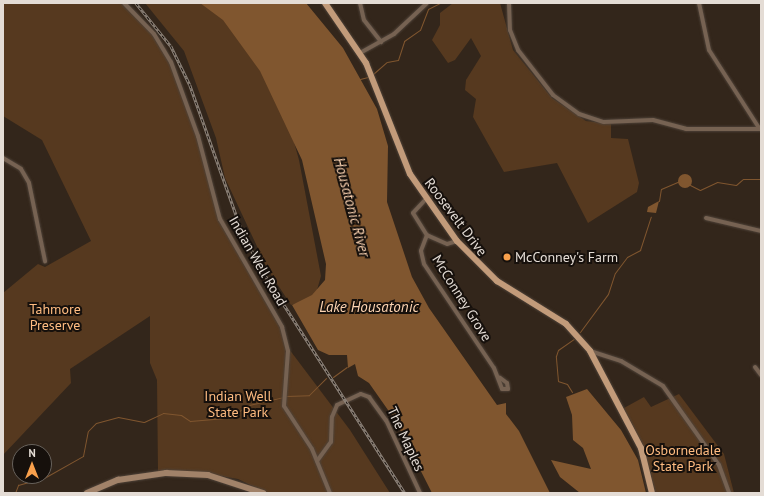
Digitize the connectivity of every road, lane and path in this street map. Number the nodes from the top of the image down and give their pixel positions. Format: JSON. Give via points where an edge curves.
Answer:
{"nodes":[{"id":1,"x":124,"y":3,"type":"edge"},
{"id":2,"x":325,"y":3,"type":"edge"},
{"id":3,"x":360,"y":3,"type":"edge"},
{"id":4,"x":427,"y":3,"type":"edge"},
{"id":5,"x":509,"y":3,"type":"edge"},
{"id":6,"x":699,"y":3,"type":"edge"},
{"id":7,"x":381,"y":42,"type":"junction"},
{"id":8,"x":360,"y":53,"type":"junction"},
{"id":9,"x":760,"y":128,"type":"edge"},
{"id":10,"x":3,"y":158,"type":"edge"},
{"id":11,"x":426,"y":199,"type":"junction"},
{"id":12,"x":706,"y":218,"type":"dead end"},
{"id":13,"x":761,"y":231,"type":"edge"},
{"id":14,"x":427,"y":235,"type":"junction"},
{"id":15,"x":456,"y":241,"type":"junction"},
{"id":16,"x":45,"y":261,"type":"dead end"},
{"id":17,"x":590,"y":351,"type":"junction"},
{"id":18,"x":755,"y":367,"type":"dead end"},
{"id":19,"x":761,"y":375,"type":"edge"},
{"id":20,"x":500,"y":378,"type":"dead end"},
{"id":21,"x":317,"y":461,"type":"junction"},
{"id":22,"x":87,"y":493,"type":"edge"},
{"id":23,"x":263,"y":493,"type":"edge"},
{"id":24,"x":330,"y":493,"type":"edge"},
{"id":25,"x":420,"y":493,"type":"edge"},
{"id":26,"x":652,"y":493,"type":"edge"},
{"id":27,"x":729,"y":493,"type":"edge"}],
"edges":[{"from":1,"to":21,"type":"street","name":"Indian Well Road","via":[[154,34],[171,62],[200,141],[216,209],[282,327],[288,351],[284,384],[285,410]]},
{"from":2,"to":8,"type":"main road","name":"Roosevelt Drive"},
{"from":3,"to":7,"type":"street","via":[[364,20]]},
{"from":4,"to":7,"type":"street","via":[[400,29]]},
{"from":5,"to":9,"type":"street","via":[[510,30],[518,50],[553,95],[579,114],[604,122],[656,120],[686,129]]},
{"from":6,"to":9,"type":"street","via":[[709,50]]},
{"from":7,"to":8,"type":"street"},
{"from":8,"to":11,"type":"main road","name":"Roosevelt Drive","via":[[407,168]]},
{"from":10,"to":16,"type":"street","via":[[20,169],[29,183]]},
{"from":11,"to":14,"type":"street","via":[[413,212]]},
{"from":11,"to":15,"type":"main road","name":"Roosevelt Drive"},
{"from":12,"to":13,"type":"street"},
{"from":14,"to":15,"type":"street","name":"McConney Grove","via":[[447,244]]},
{"from":14,"to":20,"type":"street","name":"McConney Grove","via":[[421,251],[424,264]]},
{"from":15,"to":17,"type":"main road","name":"Roosevelt Drive","via":[[497,281],[566,324]]},
{"from":17,"to":26,"type":"main road","name":"Roosevelt Drive","via":[[640,448]]},
{"from":17,"to":27,"type":"street","via":[[621,361],[663,386],[719,465]]},
{"from":18,"to":19,"type":"street"},
{"from":21,"to":24,"type":"street","name":"Indian Well Road"},
{"from":21,"to":25,"type":"street","name":"The Maples","via":[[331,442],[332,417],[337,405],[361,394],[370,397],[383,415]]},
{"from":22,"to":23,"type":"main road","via":[[118,480],[166,473],[208,476]]}]}
